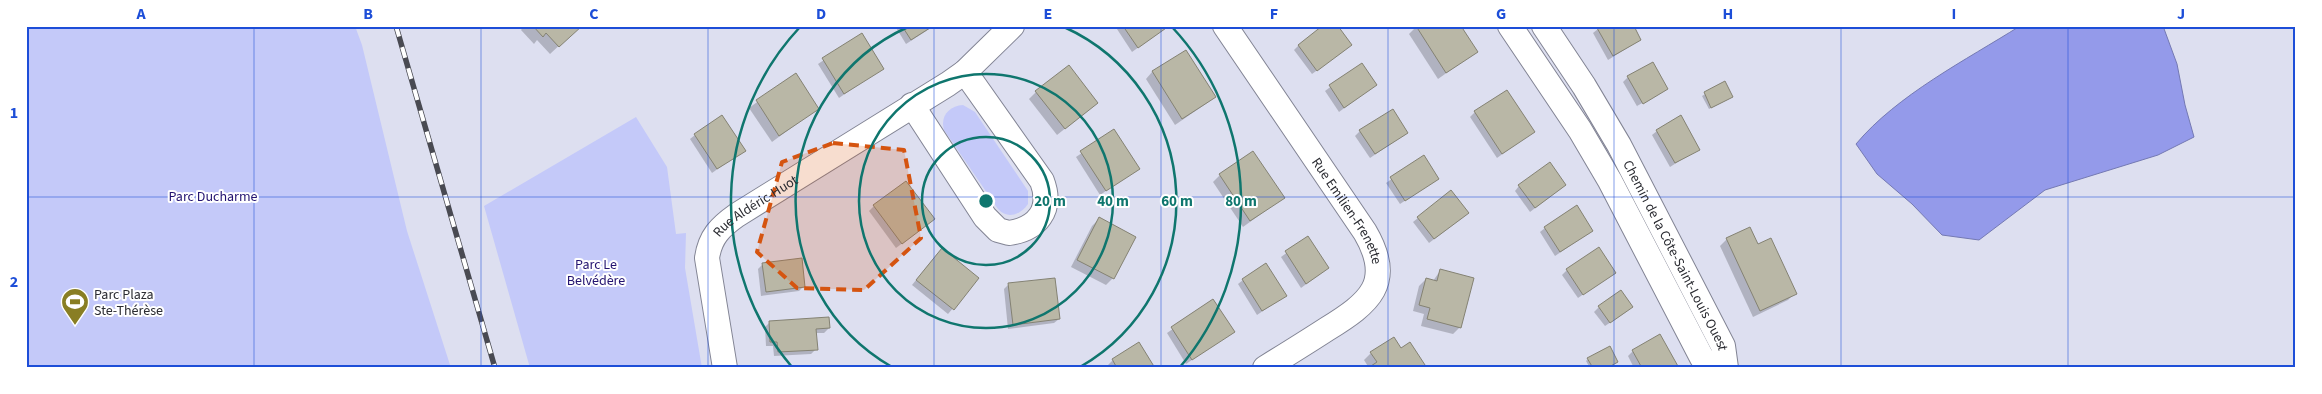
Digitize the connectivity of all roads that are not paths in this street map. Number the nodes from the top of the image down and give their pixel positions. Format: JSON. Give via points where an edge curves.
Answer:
{"nodes":[{"id":1,"x":1012,"y":26,"type":"edge"},
{"id":2,"x":1225,"y":26,"type":"edge"},
{"id":3,"x":1510,"y":26,"type":"edge"},
{"id":4,"x":1544,"y":26,"type":"edge"},
{"id":5,"x":965,"y":72,"type":"junction"},
{"id":6,"x":912,"y":105,"type":"junction"},
{"id":7,"x":1619,"y":145,"type":"junction"},
{"id":8,"x":1596,"y":158,"type":"junction"},
{"id":9,"x":725,"y":368,"type":"edge"},
{"id":10,"x":1265,"y":368,"type":"edge"},
{"id":11,"x":1713,"y":368,"type":"edge"},
{"id":12,"x":1726,"y":368,"type":"edge"}],
"edges":[{"from":1,"to":5,"type":"street","name":"Rue Aldéric-Huot"},
{"from":2,"to":10,"type":"street","name":"Rue Emilien-Frenette","via":[[1368,239],[1377,255],[1379,267],[1376,286],[1364,304]]},
{"from":3,"to":8,"type":"street","name":"Chemin de la Côte-Saint-Louis Ouest"},
{"from":4,"to":7,"type":"street","name":"Chemin de la Côte-Saint-Louis Ouest"},
{"from":5,"to":6,"type":"street","name":"Rue Aldéric-Huot"},
{"from":5,"to":6,"type":"street","via":[[1046,191],[1043,212],[1032,225],[1009,233],[991,224]]},
{"from":6,"to":9,"type":"street","name":"Rue Aldéric-Huot","via":[[737,215],[713,236],[708,264]]},
{"from":7,"to":8,"type":"street"},
{"from":7,"to":12,"type":"street","name":"Chemin de la Côte-Saint-Louis Ouest","via":[[1723,346]]},
{"from":8,"to":11,"type":"street","name":"Chemin de la Côte-Saint-Louis Ouest","via":[[1702,358]]}]}
